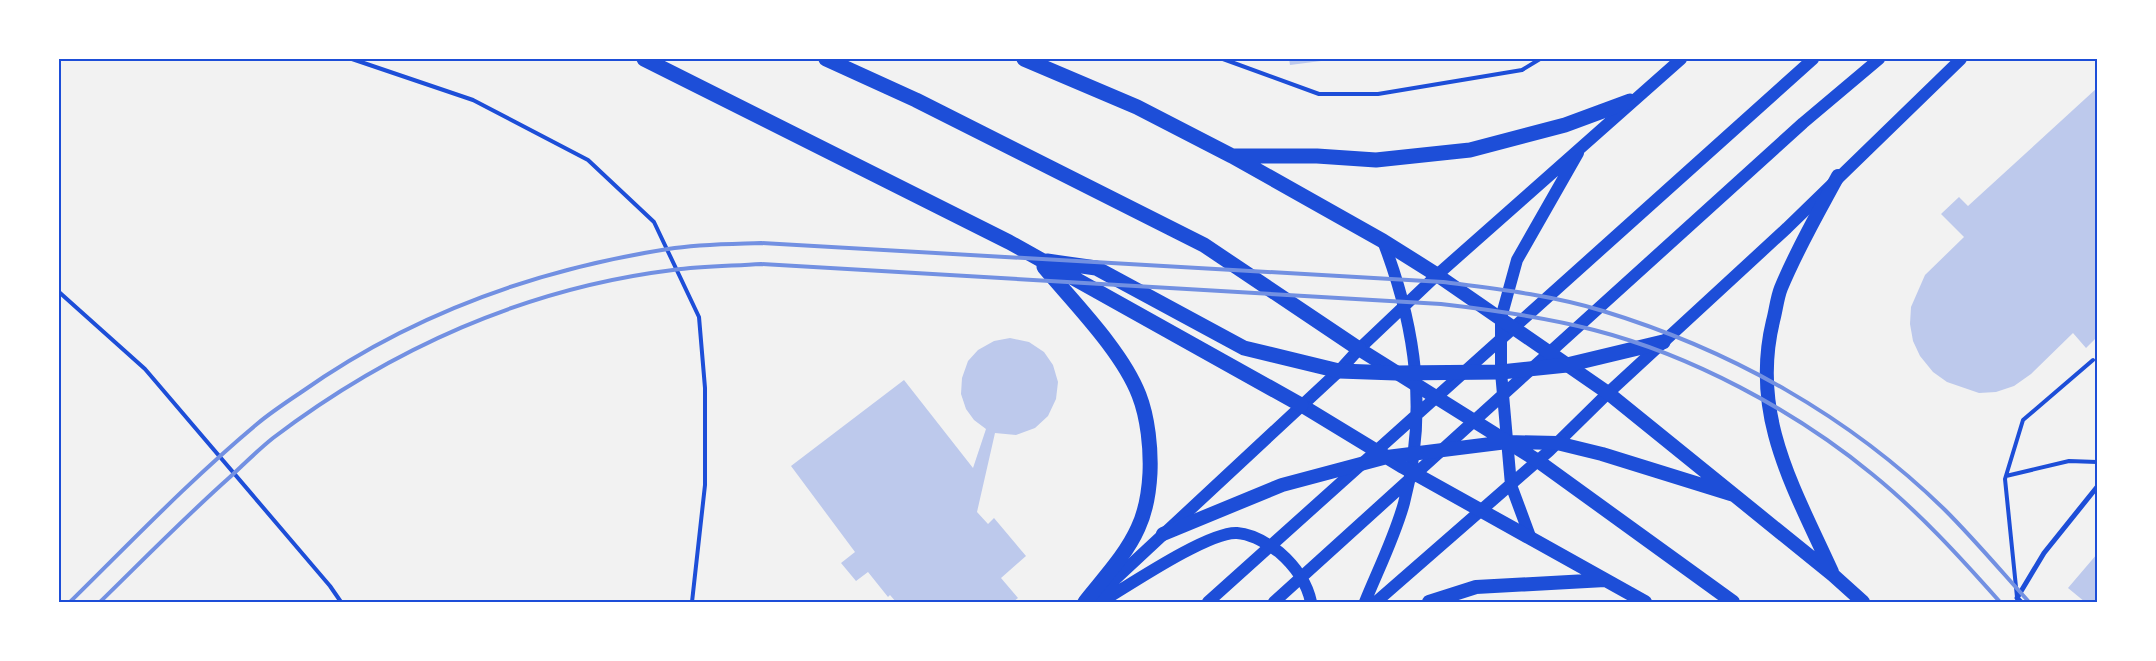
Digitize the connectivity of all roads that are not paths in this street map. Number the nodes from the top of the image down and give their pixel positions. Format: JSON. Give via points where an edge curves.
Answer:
{"nodes":[{"id":1,"x":352,"y":59,"type":"edge"},
{"id":2,"x":644,"y":59,"type":"edge"},
{"id":3,"x":826,"y":59,"type":"edge"},
{"id":4,"x":1024,"y":59,"type":"edge"},
{"id":5,"x":1223,"y":59,"type":"edge"},
{"id":6,"x":1540,"y":59,"type":"edge"},
{"id":7,"x":1680,"y":59,"type":"edge"},
{"id":8,"x":1813,"y":59,"type":"edge"},
{"id":9,"x":1879,"y":59,"type":"edge"},
{"id":10,"x":1961,"y":59,"type":"edge"},
{"id":11,"x":1630,"y":101,"type":"junction"},
{"id":12,"x":1584,"y":143,"type":"junction"},
{"id":13,"x":1232,"y":156,"type":"junction"},
{"id":14,"x":1838,"y":176,"type":"junction"},
{"id":15,"x":1382,"y":241,"type":"junction"},
{"id":16,"x":1036,"y":259,"type":"junction"},
{"id":17,"x":1437,"y":275,"type":"junction"},
{"id":18,"x":59,"y":292,"type":"edge"},
{"id":19,"x":1405,"y":306,"type":"junction"},
{"id":20,"x":1501,"y":318,"type":"junction"},
{"id":21,"x":1663,"y":342,"type":"junction"},
{"id":22,"x":1358,"y":349,"type":"junction"},
{"id":23,"x":2093,"y":360,"type":"dead end"},
{"id":24,"x":1567,"y":365,"type":"junction"},
{"id":25,"x":1339,"y":371,"type":"junction"},
{"id":26,"x":1501,"y":372,"type":"junction"},
{"id":27,"x":1396,"y":373,"type":"junction"},
{"id":28,"x":1416,"y":379,"type":"junction"},
{"id":29,"x":1608,"y":393,"type":"junction"},
{"id":30,"x":1301,"y":406,"type":"junction"},
{"id":31,"x":1507,"y":442,"type":"junction"},
{"id":32,"x":1557,"y":443,"type":"junction"},
{"id":33,"x":1414,"y":454,"type":"junction"},
{"id":34,"x":1387,"y":457,"type":"junction"},
{"id":35,"x":1538,"y":461,"type":"junction"},
{"id":36,"x":2097,"y":462,"type":"edge"},
{"id":37,"x":1410,"y":471,"type":"junction"},
{"id":38,"x":2006,"y":476,"type":"junction"},
{"id":39,"x":1511,"y":485,"type":"junction"},
{"id":40,"x":2097,"y":487,"type":"edge"},
{"id":41,"x":1734,"y":495,"type":"junction"},
{"id":42,"x":1481,"y":512,"type":"junction"},
{"id":43,"x":1163,"y":534,"type":"junction"},
{"id":44,"x":1531,"y":539,"type":"junction"},
{"id":45,"x":1833,"y":575,"type":"junction"},
{"id":46,"x":1607,"y":580,"type":"junction"},
{"id":47,"x":2017,"y":598,"type":"junction"},
{"id":48,"x":341,"y":602,"type":"edge"},
{"id":49,"x":692,"y":602,"type":"edge"},
{"id":50,"x":1085,"y":602,"type":"edge"},
{"id":51,"x":1090,"y":602,"type":"edge"},
{"id":52,"x":1101,"y":602,"type":"edge"},
{"id":53,"x":1208,"y":602,"type":"edge"},
{"id":54,"x":1274,"y":602,"type":"edge"},
{"id":55,"x":1312,"y":602,"type":"edge"},
{"id":56,"x":1365,"y":602,"type":"edge"},
{"id":57,"x":1376,"y":602,"type":"edge"},
{"id":58,"x":1429,"y":602,"type":"edge"},
{"id":59,"x":1645,"y":602,"type":"edge"},
{"id":60,"x":1733,"y":602,"type":"edge"},
{"id":61,"x":1863,"y":602,"type":"edge"},
{"id":62,"x":2021,"y":602,"type":"edge"}],
"edges":[{"from":1,"to":49,"type":"lane","via":[[473,100],[588,160],[654,222],[699,317],[705,485]]},
{"from":2,"to":16,"type":"highway","via":[[1009,242]]},
{"from":3,"to":22,"type":"highway","via":[[925,104],[1204,246]]},
{"from":4,"to":13,"type":"highway","via":[[1137,107]]},
{"from":5,"to":6,"type":"lane","via":[[1319,94],[1388,92],[1522,70]]},
{"from":7,"to":11,"type":"main road"},
{"from":8,"to":53,"type":"main road"},
{"from":9,"to":54,"type":"main road","via":[[1803,123]]},
{"from":10,"to":14,"type":"main road"},
{"from":11,"to":12,"type":"main road"},
{"from":11,"to":13,"type":"highway","via":[[1556,127],[1470,150],[1376,160]]},
{"from":12,"to":17,"type":"main road"},
{"from":12,"to":20,"type":"main road","via":[[1517,260]]},
{"from":13,"to":15,"type":"highway"},
{"from":14,"to":21,"type":"main road","via":[[1787,228]]},
{"from":14,"to":45,"type":"highway","via":[[1780,289],[1769,337],[1765,380],[1770,422],[1788,474]]},
{"from":15,"to":17,"type":"highway"},
{"from":15,"to":19,"type":"main road"},
{"from":16,"to":25,"type":"highway","via":[[1096,268],[1244,348]]},
{"from":16,"to":30,"type":"highway"},
{"from":16,"to":50,"type":"highway","via":[[1097,330],[1126,371],[1139,395],[1151,456],[1148,496],[1138,528]]},
{"from":17,"to":19,"type":"main road"},
{"from":17,"to":20,"type":"highway"},
{"from":18,"to":48,"type":"lane","via":[[145,369]]},
{"from":19,"to":22,"type":"main road"},
{"from":19,"to":28,"type":"main road"},
{"from":20,"to":24,"type":"highway"},
{"from":20,"to":26,"type":"main road"},
{"from":21,"to":24,"type":"highway"},
{"from":21,"to":29,"type":"main road"},
{"from":22,"to":25,"type":"main road"},
{"from":22,"to":27,"type":"highway"},
{"from":23,"to":38,"type":"lane","via":[[2023,420]]},
{"from":24,"to":26,"type":"highway"},
{"from":24,"to":29,"type":"highway"},
{"from":25,"to":27,"type":"highway"},
{"from":25,"to":30,"type":"main road"},
{"from":26,"to":28,"type":"highway"},
{"from":26,"to":31,"type":"main road"},
{"from":27,"to":28,"type":"highway"},
{"from":28,"to":31,"type":"highway"},
{"from":28,"to":33,"type":"main road"},
{"from":29,"to":32,"type":"main road"},
{"from":29,"to":41,"type":"highway"},
{"from":30,"to":34,"type":"highway"},
{"from":30,"to":43,"type":"main road"},
{"from":31,"to":32,"type":"highway"},
{"from":31,"to":33,"type":"highway"},
{"from":31,"to":35,"type":"highway"},
{"from":31,"to":39,"type":"main road"},
{"from":32,"to":35,"type":"main road"},
{"from":32,"to":41,"type":"highway"},
{"from":33,"to":34,"type":"highway"},
{"from":33,"to":37,"type":"main road"},
{"from":34,"to":37,"type":"highway"},
{"from":34,"to":43,"type":"highway","via":[[1282,485]]},
{"from":35,"to":39,"type":"main road"},
{"from":35,"to":60,"type":"highway"},
{"from":36,"to":38,"type":"lane","via":[[2069,461]]},
{"from":37,"to":42,"type":"highway"},
{"from":37,"to":56,"type":"main road","via":[[1404,504]]},
{"from":38,"to":47,"type":"lane"},
{"from":39,"to":42,"type":"main road"},
{"from":39,"to":44,"type":"main road"},
{"from":40,"to":47,"type":"street","via":[[2044,553]]},
{"from":41,"to":45,"type":"highway"},
{"from":42,"to":44,"type":"highway"},
{"from":42,"to":57,"type":"main road"},
{"from":43,"to":51,"type":"main road"},
{"from":44,"to":46,"type":"highway"},
{"from":45,"to":61,"type":"highway"},
{"from":46,"to":58,"type":"highway","via":[[1476,587]]},
{"from":46,"to":59,"type":"highway"},
{"from":47,"to":62,"type":"street"},
{"from":52,"to":55,"type":"main road","via":[[1192,548],[1236,533],[1257,538],[1284,557],[1309,591]]}]}
